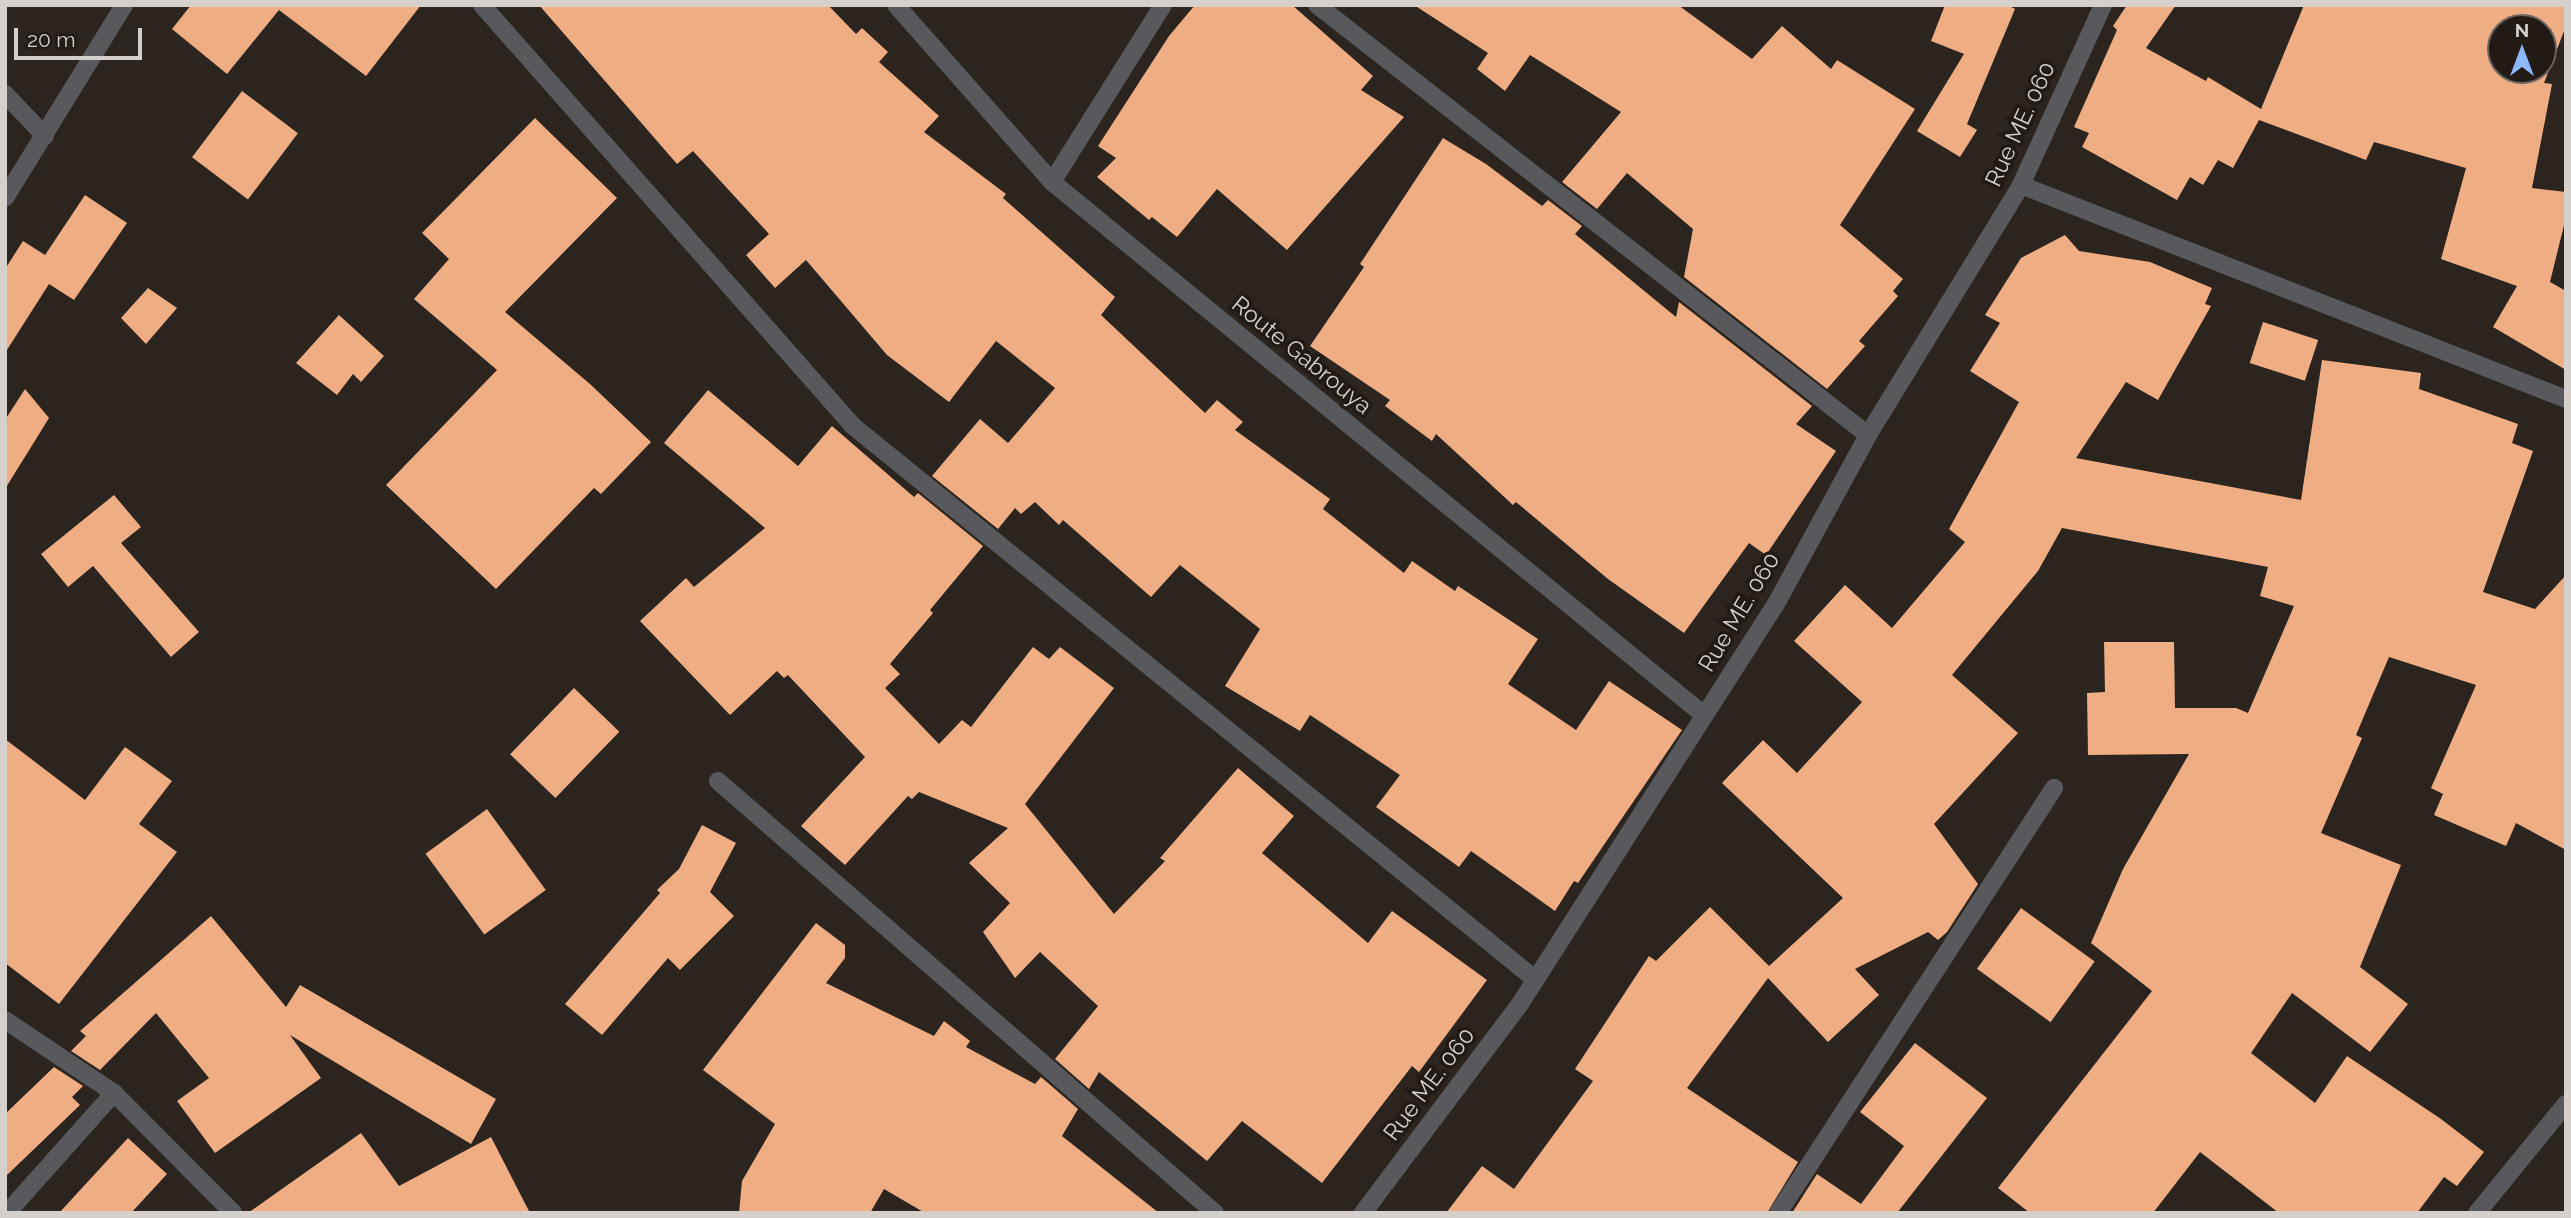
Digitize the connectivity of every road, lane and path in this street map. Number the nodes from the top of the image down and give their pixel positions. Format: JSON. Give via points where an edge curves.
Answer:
{"nodes":[{"id":1,"x":124,"y":5,"type":"edge"},
{"id":2,"x":482,"y":5,"type":"edge"},
{"id":3,"x":896,"y":5,"type":"edge"},
{"id":4,"x":1163,"y":5,"type":"edge"},
{"id":5,"x":1317,"y":5,"type":"edge"},
{"id":6,"x":2103,"y":5,"type":"edge"},
{"id":7,"x":5,"y":94,"type":"edge"},
{"id":8,"x":44,"y":136,"type":"junction"},
{"id":9,"x":1052,"y":182,"type":"junction"},
{"id":10,"x":2021,"y":185,"type":"junction"},
{"id":11,"x":5,"y":198,"type":"edge"},
{"id":12,"x":2566,"y":399,"type":"edge"},
{"id":13,"x":1868,"y":435,"type":"junction"},
{"id":14,"x":1704,"y":715,"type":"junction"},
{"id":15,"x":718,"y":780,"type":"dead end"},
{"id":16,"x":2054,"y":788,"type":"dead end"},
{"id":17,"x":1536,"y":979,"type":"junction"},
{"id":18,"x":5,"y":1020,"type":"edge"},
{"id":19,"x":114,"y":1093,"type":"junction"},
{"id":20,"x":2566,"y":1104,"type":"edge"},
{"id":21,"x":7,"y":1213,"type":"edge"},
{"id":22,"x":233,"y":1213,"type":"edge"},
{"id":23,"x":1215,"y":1213,"type":"edge"},
{"id":24,"x":1363,"y":1213,"type":"edge"},
{"id":25,"x":1778,"y":1213,"type":"edge"},
{"id":26,"x":2477,"y":1213,"type":"edge"}],
"edges":[{"from":1,"to":8,"type":"street"},
{"from":2,"to":17,"type":"street","via":[[853,426]]},
{"from":3,"to":9,"type":"street","name":"Route Gabrouya"},
{"from":4,"to":9,"type":"street"},
{"from":5,"to":13,"type":"street"},
{"from":6,"to":10,"type":"street","name":"Rue ME. 060"},
{"from":7,"to":8,"type":"street"},
{"from":8,"to":11,"type":"street"},
{"from":9,"to":14,"type":"street","name":"Route Gabrouya"},
{"from":10,"to":12,"type":"street"},
{"from":10,"to":13,"type":"street","name":"Rue ME. 060"},
{"from":13,"to":14,"type":"street","name":"Rue ME. 060","via":[[1776,604]]},
{"from":14,"to":17,"type":"street","name":"Rue ME. 060"},
{"from":15,"to":23,"type":"street"},
{"from":16,"to":25,"type":"street"},
{"from":17,"to":24,"type":"street","name":"Rue ME. 060"},
{"from":18,"to":19,"type":"street"},
{"from":19,"to":21,"type":"street"},
{"from":19,"to":22,"type":"street"},
{"from":20,"to":26,"type":"street"}]}
